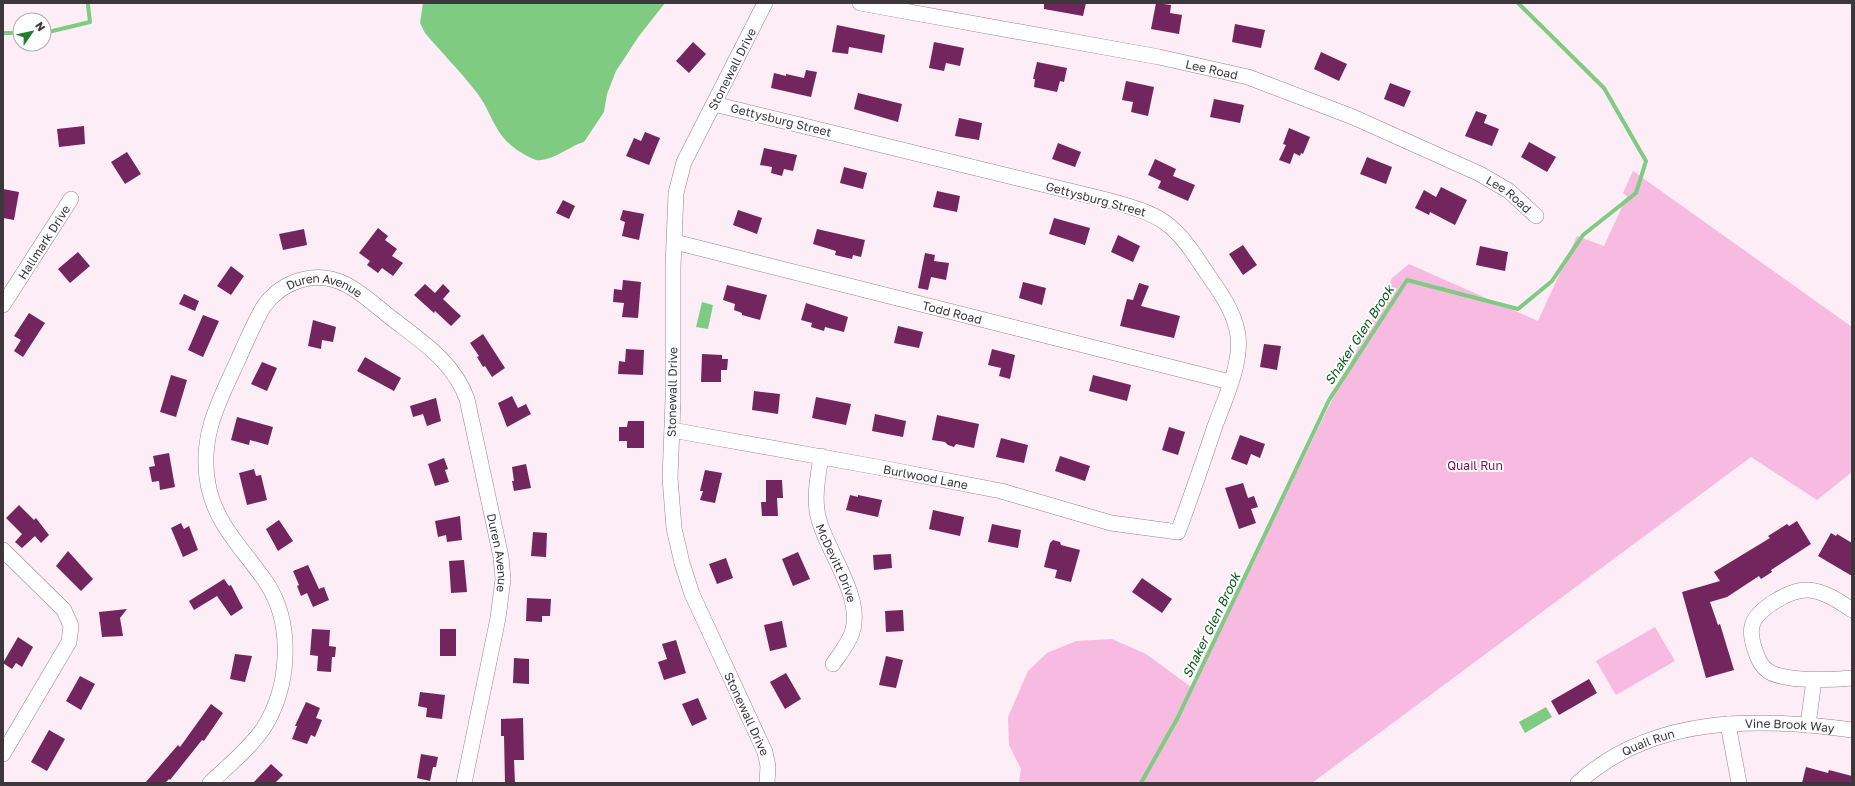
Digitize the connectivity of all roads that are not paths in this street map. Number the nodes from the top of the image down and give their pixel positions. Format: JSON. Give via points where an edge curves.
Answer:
{"nodes":[{"id":1,"x":765,"y":3,"type":"edge"},
{"id":2,"x":860,"y":3,"type":"edge"},
{"id":3,"x":714,"y":104,"type":"junction"},
{"id":4,"x":71,"y":199,"type":"dead end"},
{"id":5,"x":1536,"y":216,"type":"dead end"},
{"id":6,"x":675,"y":242,"type":"junction"},
{"id":7,"x":3,"y":305,"type":"edge"},
{"id":8,"x":1230,"y":382,"type":"junction"},
{"id":9,"x":672,"y":430,"type":"junction"},
{"id":10,"x":821,"y":456,"type":"junction"},
{"id":11,"x":1178,"y":532,"type":"joint"},
{"id":12,"x":3,"y":550,"type":"edge"},
{"id":13,"x":1852,"y":610,"type":"edge"},
{"id":14,"x":833,"y":664,"type":"dead end"},
{"id":15,"x":1852,"y":678,"type":"edge"},
{"id":16,"x":1814,"y":680,"type":"junction"},
{"id":17,"x":1728,"y":724,"type":"junction"},
{"id":18,"x":1808,"y":725,"type":"junction"},
{"id":19,"x":1852,"y":730,"type":"edge"},
{"id":20,"x":3,"y":754,"type":"edge"},
{"id":21,"x":210,"y":783,"type":"edge"},
{"id":22,"x":464,"y":783,"type":"edge"},
{"id":23,"x":767,"y":783,"type":"edge"},
{"id":24,"x":1578,"y":783,"type":"edge"},
{"id":25,"x":1739,"y":783,"type":"edge"}],
"edges":[{"from":1,"to":3,"type":"street","name":"Stonewall Drive"},
{"from":2,"to":5,"type":"street","name":"Lee Road","via":[[1158,57],[1248,77],[1353,116],[1480,174],[1509,191]]},
{"from":3,"to":6,"type":"street","name":"Stonewall Drive","via":[[681,170],[676,193]]},
{"from":3,"to":8,"type":"street","name":"Gettysburg Street","via":[[1114,202],[1161,219],[1177,231],[1190,247],[1224,299],[1234,320],[1239,350]]},
{"from":4,"to":7,"type":"street","name":"Hallmark Drive"},
{"from":6,"to":8,"type":"street","name":"Todd Road"},
{"from":6,"to":9,"type":"street","name":"Stonewall Drive"},
{"from":8,"to":11,"type":"street","name":"Gettysburg Street"},
{"from":9,"to":10,"type":"street","name":"Burlwood Lane"},
{"from":9,"to":23,"type":"street","name":"Stonewall Drive","via":[[671,503],[682,563],[708,631],[764,752],[768,766]]},
{"from":10,"to":11,"type":"street","name":"Burlwood Lane","via":[[1001,491],[1111,523]]},
{"from":10,"to":14,"type":"street","name":"McDevitt Drive","via":[[817,515],[847,588],[854,618],[850,637]]},
{"from":12,"to":20,"type":"street","via":[[64,610],[72,631],[66,648]]},
{"from":13,"to":16,"type":"street","via":[[1830,596],[1809,590],[1798,591],[1778,599],[1753,621],[1752,641],[1768,672]]},
{"from":15,"to":16,"type":"street"},
{"from":16,"to":18,"type":"street"},
{"from":17,"to":18,"type":"street","name":"Vine Brook Way","via":[[1759,722]]},
{"from":17,"to":24,"type":"street","name":"Quail Run","via":[[1669,734],[1634,745],[1602,763]]},
{"from":17,"to":25,"type":"street"},
{"from":18,"to":19,"type":"street","name":"Vine Brook Way"},
{"from":21,"to":22,"type":"street","name":"Duren Avenue","via":[[251,744],[270,716],[282,679],[285,642],[281,618],[267,583],[229,534],[210,495],[206,470],[208,432],[220,400],[264,306],[282,288],[296,281],[314,278],[338,281],[353,289],[421,340],[453,372],[467,399],[501,556],[503,579],[498,618]]}]}
